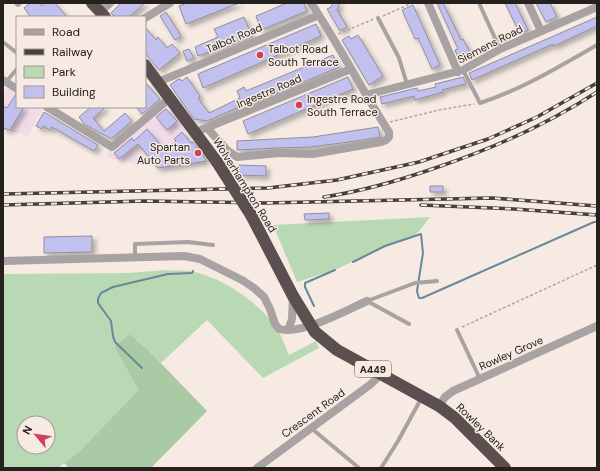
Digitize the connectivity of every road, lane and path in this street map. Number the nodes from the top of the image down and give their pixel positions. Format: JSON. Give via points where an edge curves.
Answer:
{"nodes":[{"id":1,"x":16,"y":3,"type":"edge"},
{"id":2,"x":20,"y":3,"type":"edge"},
{"id":3,"x":110,"y":3,"type":"edge"},
{"id":4,"x":170,"y":3,"type":"edge"},
{"id":5,"x":311,"y":3,"type":"edge"},
{"id":6,"x":428,"y":3,"type":"edge"},
{"id":7,"x":479,"y":3,"type":"edge"},
{"id":8,"x":528,"y":3,"type":"edge"},
{"id":9,"x":597,"y":7,"type":"edge"},
{"id":10,"x":99,"y":11,"type":"edge"},
{"id":11,"x":319,"y":15,"type":"junction"},
{"id":12,"x":146,"y":17,"type":"edge"},
{"id":13,"x":378,"y":18,"type":"dead end"},
{"id":14,"x":541,"y":31,"type":"junction"},
{"id":15,"x":3,"y":42,"type":"edge"},
{"id":16,"x":597,"y":45,"type":"edge"},
{"id":17,"x":500,"y":48,"type":"junction"},
{"id":18,"x":16,"y":53,"type":"edge"},
{"id":19,"x":146,"y":66,"type":"edge"},
{"id":20,"x":351,"y":68,"type":"junction"},
{"id":21,"x":16,"y":70,"type":"edge"},
{"id":22,"x":461,"y":71,"type":"junction"},
{"id":23,"x":5,"y":81,"type":"edge"},
{"id":24,"x":158,"y":82,"type":"junction"},
{"id":25,"x":407,"y":85,"type":"junction"},
{"id":26,"x":16,"y":88,"type":"edge"},
{"id":27,"x":366,"y":96,"type":"junction"},
{"id":28,"x":170,"y":98,"type":"junction"},
{"id":29,"x":480,"y":103,"type":"junction"},
{"id":30,"x":49,"y":108,"type":"edge"},
{"id":31,"x":383,"y":123,"type":"junction"},
{"id":32,"x":208,"y":129,"type":"junction"},
{"id":33,"x":196,"y":132,"type":"junction"},
{"id":34,"x":213,"y":245,"type":"dead end"},
{"id":35,"x":135,"y":258,"type":"junction"},
{"id":36,"x":3,"y":261,"type":"edge"},
{"id":37,"x":597,"y":265,"type":"edge"},
{"id":38,"x":437,"y":281,"type":"dead end"},
{"id":39,"x":293,"y":296,"type":"junction"},
{"id":40,"x":367,"y":301,"type":"junction"},
{"id":41,"x":409,"y":324,"type":"dead end"},
{"id":42,"x":311,"y":326,"type":"junction"},
{"id":43,"x":597,"y":326,"type":"edge"},
{"id":44,"x":288,"y":330,"type":"junction"},
{"id":45,"x":457,"y":330,"type":"joint"},
{"id":46,"x":381,"y":374,"type":"junction"},
{"id":47,"x":480,"y":379,"type":"junction"},
{"id":48,"x":422,"y":396,"type":"junction"},
{"id":49,"x":439,"y":406,"type":"junction"},
{"id":50,"x":311,"y":428,"type":"junction"},
{"id":51,"x":257,"y":468,"type":"edge"},
{"id":52,"x":359,"y":468,"type":"edge"},
{"id":53,"x":381,"y":468,"type":"edge"},
{"id":54,"x":505,"y":468,"type":"edge"}],
"edges":[{"from":1,"to":2,"type":"lane"},
{"from":3,"to":10,"type":"street"},
{"from":4,"to":12,"type":"street"},
{"from":5,"to":11,"type":"street"},
{"from":6,"to":22,"type":"street"},
{"from":7,"to":17,"type":"lane"},
{"from":8,"to":14,"type":"street"},
{"from":9,"to":14,"type":"street","name":"Siemens Road"},
{"from":11,"to":20,"type":"street"},
{"from":11,"to":24,"type":"street","name":"Talbot Road"},
{"from":13,"to":25,"type":"lane","via":[[399,58]]},
{"from":14,"to":17,"type":"street","name":"Siemens Road"},
{"from":15,"to":18,"type":"lane"},
{"from":16,"to":29,"type":"lane","via":[[500,97]]},
{"from":17,"to":22,"type":"street","name":"Siemens Road"},
{"from":19,"to":24,"type":"highway","name":"Wolverhampton Road","number":"A449"},
{"from":20,"to":27,"type":"street"},
{"from":20,"to":32,"type":"street","name":"Ingestre Road"},
{"from":21,"to":23,"type":"lane"},
{"from":22,"to":25,"type":"street","name":"Siemens Road"},
{"from":22,"to":29,"type":"lane"},
{"from":23,"to":26,"type":"street"},
{"from":24,"to":28,"type":"highway","name":"Wolverhampton Road","number":"A449"},
{"from":25,"to":27,"type":"street","name":"Siemens Road"},
{"from":27,"to":31,"type":"street"},
{"from":28,"to":30,"type":"street","via":[[112,147]]},
{"from":28,"to":33,"type":"highway","name":"Wolverhampton Road","number":"A449"},
{"from":29,"to":31,"type":"path"},
{"from":31,"to":32,"type":"street","via":[[389,137],[381,142],[313,154],[279,153],[238,157],[227,150]]},
{"from":32,"to":33,"type":"street","name":"Ingestre Road"},
{"from":33,"to":39,"type":"highway","name":"Wolverhampton Road","number":"A449","bridge":true,"via":[[251,215]]},
{"from":34,"to":35,"type":"lane","via":[[188,242],[135,244]]},
{"from":35,"to":36,"type":"street"},
{"from":35,"to":44,"type":"street","via":[[184,256],[200,259],[254,288],[264,297],[279,329]]},
{"from":37,"to":45,"type":"path"},
{"from":38,"to":40,"type":"lane","via":[[415,283]]},
{"from":39,"to":42,"type":"highway","name":"Wolverhampton Road","number":"A449"},
{"from":39,"to":44,"type":"street","via":[[292,319]]},
{"from":40,"to":41,"type":"lane"},
{"from":40,"to":42,"type":"street"},
{"from":42,"to":44,"type":"street"},
{"from":42,"to":46,"type":"highway","number":"A449","via":[[338,350]]},
{"from":43,"to":47,"type":"street","name":"Rowley Grove"},
{"from":45,"to":47,"type":"lane"},
{"from":46,"to":48,"type":"highway","number":"A449"},
{"from":46,"to":50,"type":"street","name":"Crescent Road"},
{"from":47,"to":49,"type":"street","name":"Rowley Grove","via":[[448,394]]},
{"from":48,"to":49,"type":"highway","number":"A449"},
{"from":48,"to":53,"type":"lane"},
{"from":49,"to":54,"type":"highway","name":"Rowley Bank","number":"A449","via":[[455,418]]},
{"from":50,"to":51,"type":"street","name":"Crescent Road"},
{"from":50,"to":52,"type":"lane"}]}
